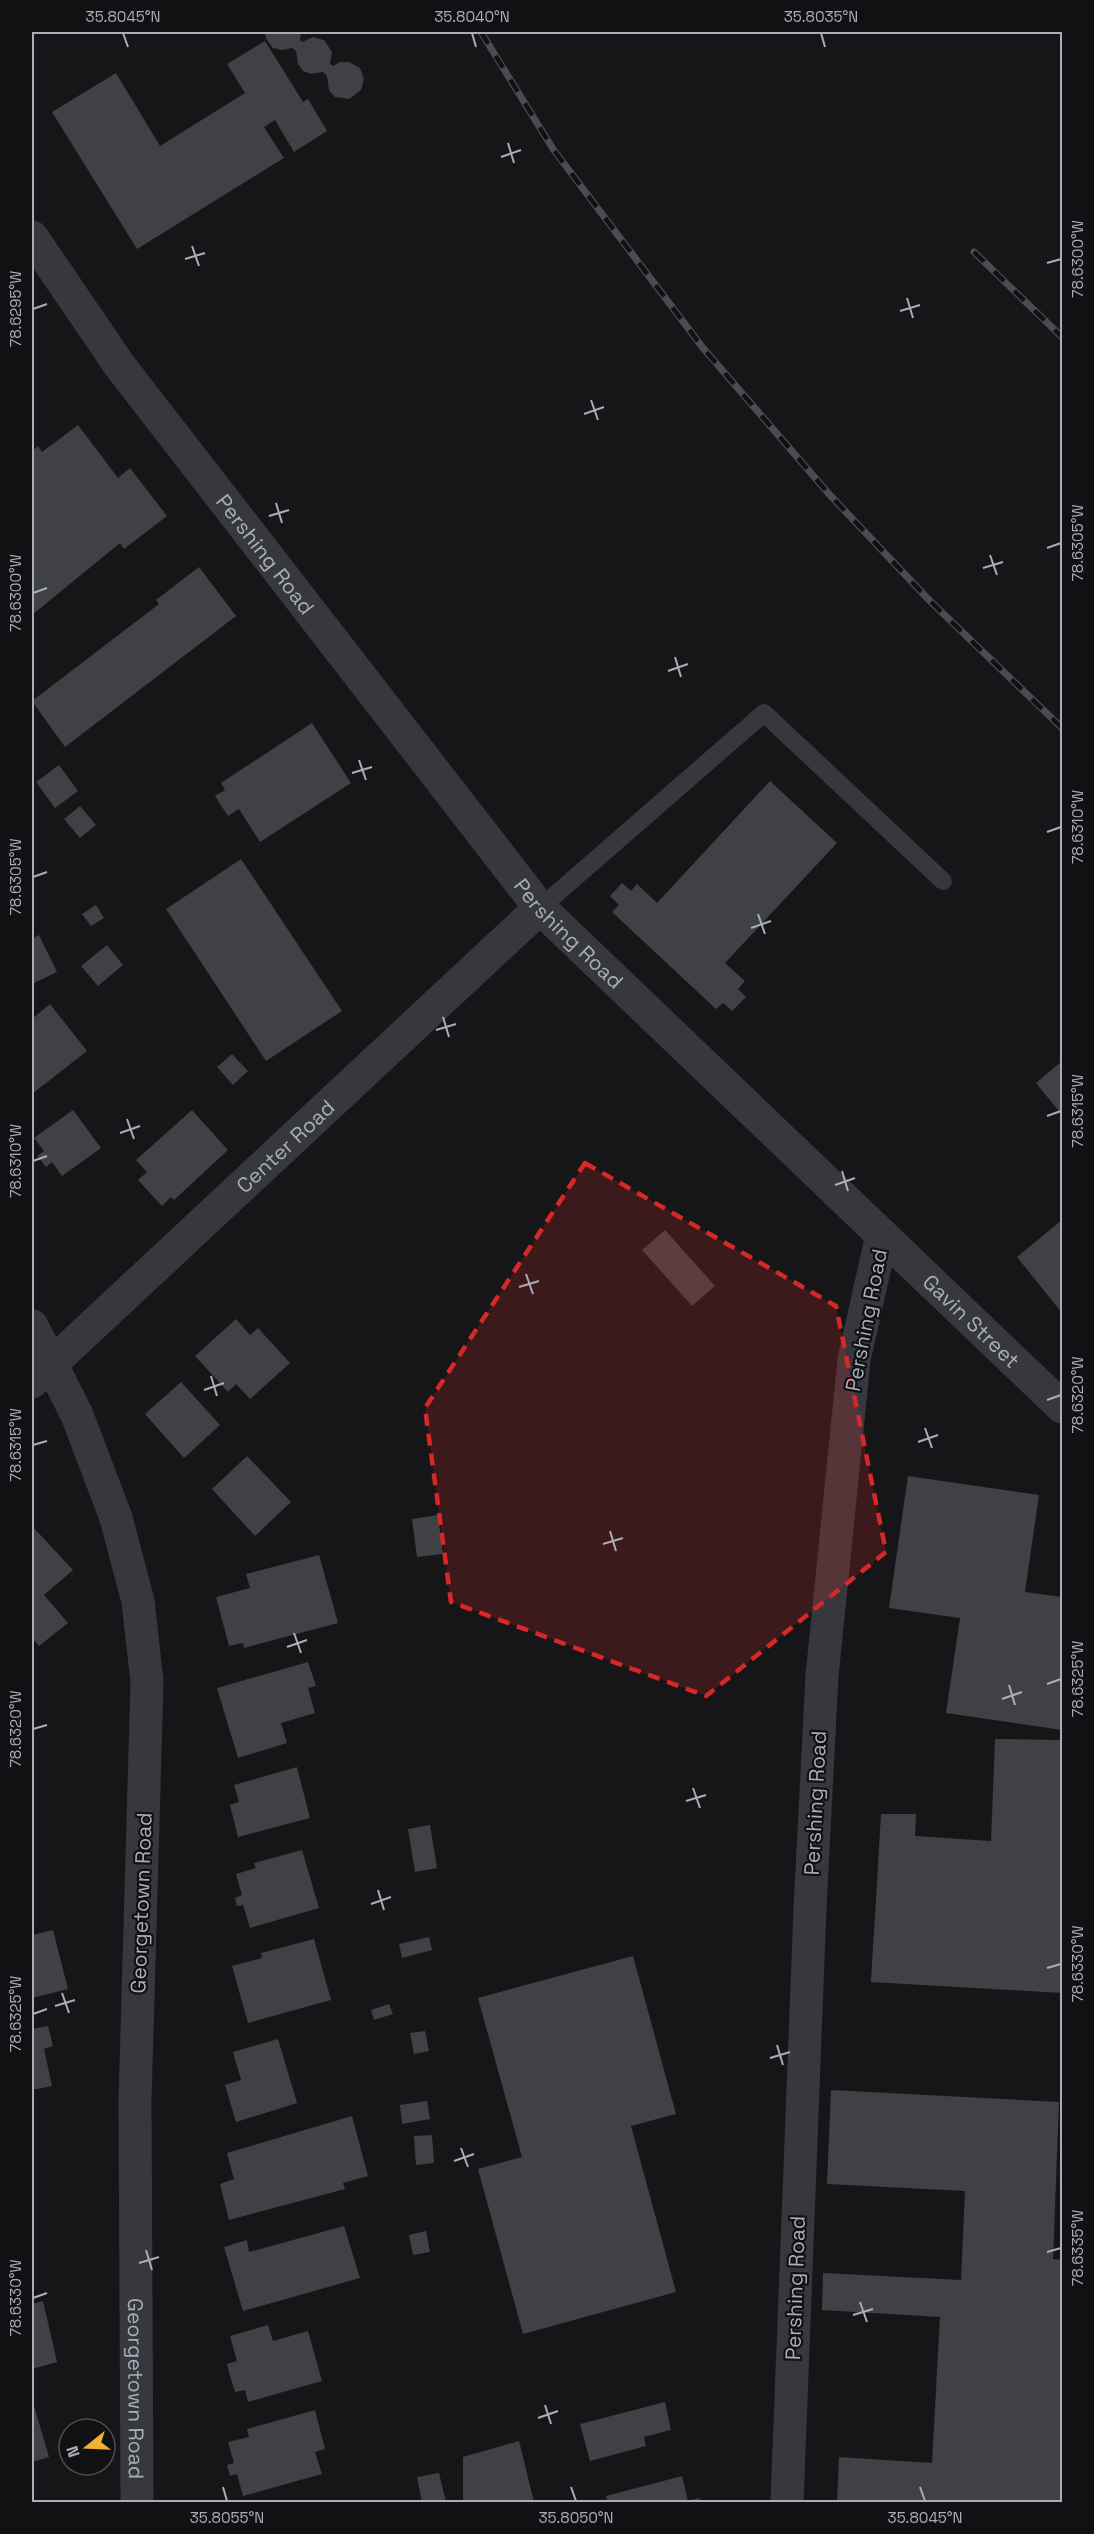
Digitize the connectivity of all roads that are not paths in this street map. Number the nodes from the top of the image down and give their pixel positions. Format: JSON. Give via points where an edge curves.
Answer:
{"nodes":[{"id":1,"x":32,"y":237,"type":"edge"},
{"id":2,"x":943,"y":881,"type":"dead end"},
{"id":3,"x":540,"y":908,"type":"junction"},
{"id":4,"x":882,"y":1235,"type":"junction"},
{"id":5,"x":32,"y":1326,"type":"edge"},
{"id":6,"x":41,"y":1373,"type":"edge"},
{"id":7,"x":1062,"y":1407,"type":"edge"},
{"id":8,"x":137,"y":2502,"type":"edge"},
{"id":9,"x":787,"y":2502,"type":"edge"}],
"edges":[{"from":1,"to":3,"type":"street","name":"Pershing Road","via":[[120,366]]},
{"from":2,"to":3,"type":"lane","via":[[764,713]]},
{"from":3,"to":4,"type":"street","name":"Pershing Road"},
{"from":3,"to":6,"type":"street","name":"Center Road"},
{"from":4,"to":7,"type":"street","name":"Gavin Street"},
{"from":4,"to":9,"type":"street","name":"Pershing Road","via":[[854,1360],[822,1676]]},
{"from":5,"to":6,"type":"street","name":"Georgetown Road"},
{"from":6,"to":8,"type":"street","name":"Georgetown Road","via":[[77,1415],[116,1518],[138,1601],[147,1682],[135,2101]]}]}
